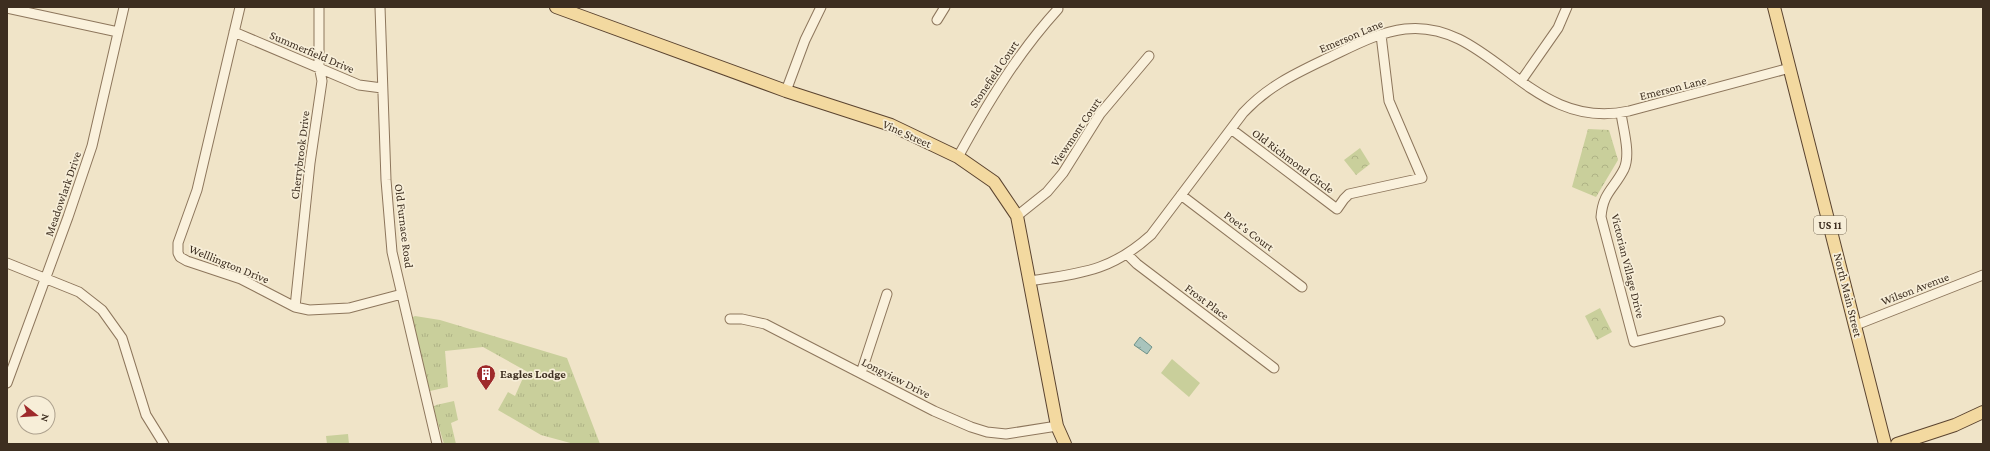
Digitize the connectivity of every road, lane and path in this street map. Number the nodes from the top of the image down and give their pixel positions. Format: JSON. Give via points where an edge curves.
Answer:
{"nodes":[{"id":1,"x":124,"y":7,"type":"edge"},
{"id":2,"x":240,"y":7,"type":"edge"},
{"id":3,"x":319,"y":7,"type":"edge"},
{"id":4,"x":380,"y":7,"type":"edge"},
{"id":5,"x":556,"y":7,"type":"edge"},
{"id":6,"x":821,"y":7,"type":"edge"},
{"id":7,"x":944,"y":7,"type":"edge"},
{"id":8,"x":1567,"y":7,"type":"edge"},
{"id":9,"x":1774,"y":7,"type":"edge"},
{"id":10,"x":7,"y":8,"type":"edge"},
{"id":11,"x":1058,"y":9,"type":"dead end"},
{"id":12,"x":937,"y":20,"type":"dead end"},
{"id":13,"x":118,"y":32,"type":"junction"},
{"id":14,"x":234,"y":32,"type":"junction"},
{"id":15,"x":1381,"y":35,"type":"junction"},
{"id":16,"x":1149,"y":56,"type":"dead end"},
{"id":17,"x":319,"y":66,"type":"junction"},
{"id":18,"x":1790,"y":68,"type":"junction"},
{"id":19,"x":1521,"y":81,"type":"junction"},
{"id":20,"x":382,"y":88,"type":"junction"},
{"id":21,"x":786,"y":91,"type":"junction"},
{"id":22,"x":1621,"y":113,"type":"junction"},
{"id":23,"x":1231,"y":129,"type":"junction"},
{"id":24,"x":958,"y":157,"type":"junction"},
{"id":25,"x":1181,"y":195,"type":"junction"},
{"id":26,"x":1017,"y":216,"type":"junction"},
{"id":27,"x":1127,"y":254,"type":"junction"},
{"id":28,"x":7,"y":263,"type":"edge"},
{"id":29,"x":1983,"y":275,"type":"edge"},
{"id":30,"x":46,"y":278,"type":"junction"},
{"id":31,"x":1029,"y":281,"type":"junction"},
{"id":32,"x":1302,"y":287,"type":"dead end"},
{"id":33,"x":402,"y":294,"type":"junction"},
{"id":34,"x":887,"y":294,"type":"dead end"},
{"id":35,"x":295,"y":307,"type":"junction"},
{"id":36,"x":730,"y":319,"type":"dead end"},
{"id":37,"x":1720,"y":320,"type":"dead end"},
{"id":38,"x":1856,"y":325,"type":"junction"},
{"id":39,"x":1274,"y":368,"type":"dead end"},
{"id":40,"x":861,"y":373,"type":"junction"},
{"id":41,"x":7,"y":383,"type":"edge"},
{"id":42,"x":1983,"y":412,"type":"edge"},
{"id":43,"x":1057,"y":426,"type":"junction"},
{"id":44,"x":164,"y":444,"type":"edge"},
{"id":45,"x":437,"y":444,"type":"edge"},
{"id":46,"x":1065,"y":444,"type":"edge"},
{"id":47,"x":1885,"y":444,"type":"edge"},
{"id":48,"x":1897,"y":444,"type":"edge"}],
"edges":[{"from":1,"to":13,"type":"street","name":"Meadowlark Drive"},
{"from":2,"to":14,"type":"street","name":"Welllington Drive"},
{"from":3,"to":17,"type":"street","name":"Cherrybrook Drive"},
{"from":4,"to":20,"type":"street","name":"Old Furnace Road"},
{"from":5,"to":21,"type":"main road","name":"Vine Street"},
{"from":6,"to":21,"type":"street","via":[[802,47]]},
{"from":7,"to":12,"type":"street"},
{"from":8,"to":19,"type":"street","via":[[1558,28]]},
{"from":9,"to":18,"type":"main road","name":"North Main Street","number":"US 11"},
{"from":10,"to":13,"type":"street"},
{"from":11,"to":24,"type":"street","name":"Stonefield Court","via":[[1004,77]]},
{"from":13,"to":30,"type":"street","name":"Meadowlark Drive","via":[[92,146]]},
{"from":14,"to":17,"type":"street","name":"Summerfield Drive"},
{"from":14,"to":35,"type":"street","name":"Welllington Drive","via":[[198,190],[178,243],[178,253],[187,261],[241,279]]},
{"from":15,"to":19,"type":"street","name":"Emerson Lane","via":[[1406,29],[1438,31],[1473,48]]},
{"from":15,"to":23,"type":"street","name":"Emerson Lane","via":[[1356,44],[1271,87],[1257,98]]},
{"from":15,"to":23,"type":"street","name":"Old Richmond Circle","via":[[1389,101],[1422,178],[1349,194],[1337,209]]},
{"from":16,"to":26,"type":"street","name":"Viewmont Court","via":[[1096,118],[1063,173],[1048,192]]},
{"from":17,"to":20,"type":"street","name":"Summerfield Drive","via":[[359,84]]},
{"from":17,"to":35,"type":"street","name":"Cherrybrook Drive","via":[[322,81],[310,162]]},
{"from":18,"to":22,"type":"street","name":"Emerson Lane"},
{"from":18,"to":38,"type":"main road","name":"North Main Street","number":"US 11"},
{"from":19,"to":22,"type":"street","name":"Emerson Lane","via":[[1548,100],[1576,111],[1600,115]]},
{"from":20,"to":33,"type":"street","name":"Old Furnace Road","via":[[392,244]]},
{"from":21,"to":24,"type":"main road","name":"Vine Street","via":[[891,125]]},
{"from":22,"to":37,"type":"street","name":"Victorian Village Drive","via":[[1626,157],[1624,169],[1609,189],[1602,204],[1602,217],[1634,342]]},
{"from":23,"to":25,"type":"street","name":"Emerson Lane"},
{"from":24,"to":26,"type":"main road","name":"Vine Street","via":[[994,182]]},
{"from":25,"to":27,"type":"street","name":"Emerson Lane","via":[[1150,235]]},
{"from":25,"to":32,"type":"street","name":"Poet's Court"},
{"from":26,"to":31,"type":"main road","name":"Vine Street"},
{"from":27,"to":31,"type":"street","name":"Emerson Lane","via":[[1099,268]]},
{"from":27,"to":39,"type":"street","name":"Frost Place"},
{"from":28,"to":30,"type":"street"},
{"from":29,"to":38,"type":"street","name":"Wilson Avenue"},
{"from":30,"to":41,"type":"street","name":"Meadowlark Drive"},
{"from":30,"to":44,"type":"street","via":[[79,292],[102,310],[122,338],[146,415]]},
{"from":31,"to":43,"type":"main road","name":"Vine Street"},
{"from":33,"to":35,"type":"street","name":"Welllington Drive","via":[[349,308],[309,310]]},
{"from":33,"to":45,"type":"street","name":"Old Furnace Road"},
{"from":34,"to":40,"type":"street"},
{"from":36,"to":40,"type":"street","name":"Longview Drive","via":[[765,324]]},
{"from":38,"to":47,"type":"main road","name":"North Main Street","number":"US 11"},
{"from":40,"to":43,"type":"street","name":"Longview Drive","via":[[934,411],[979,430],[1011,434]]},
{"from":42,"to":48,"type":"main road","via":[[1949,427]]},
{"from":43,"to":46,"type":"main road","name":"Vine Street"}]}
